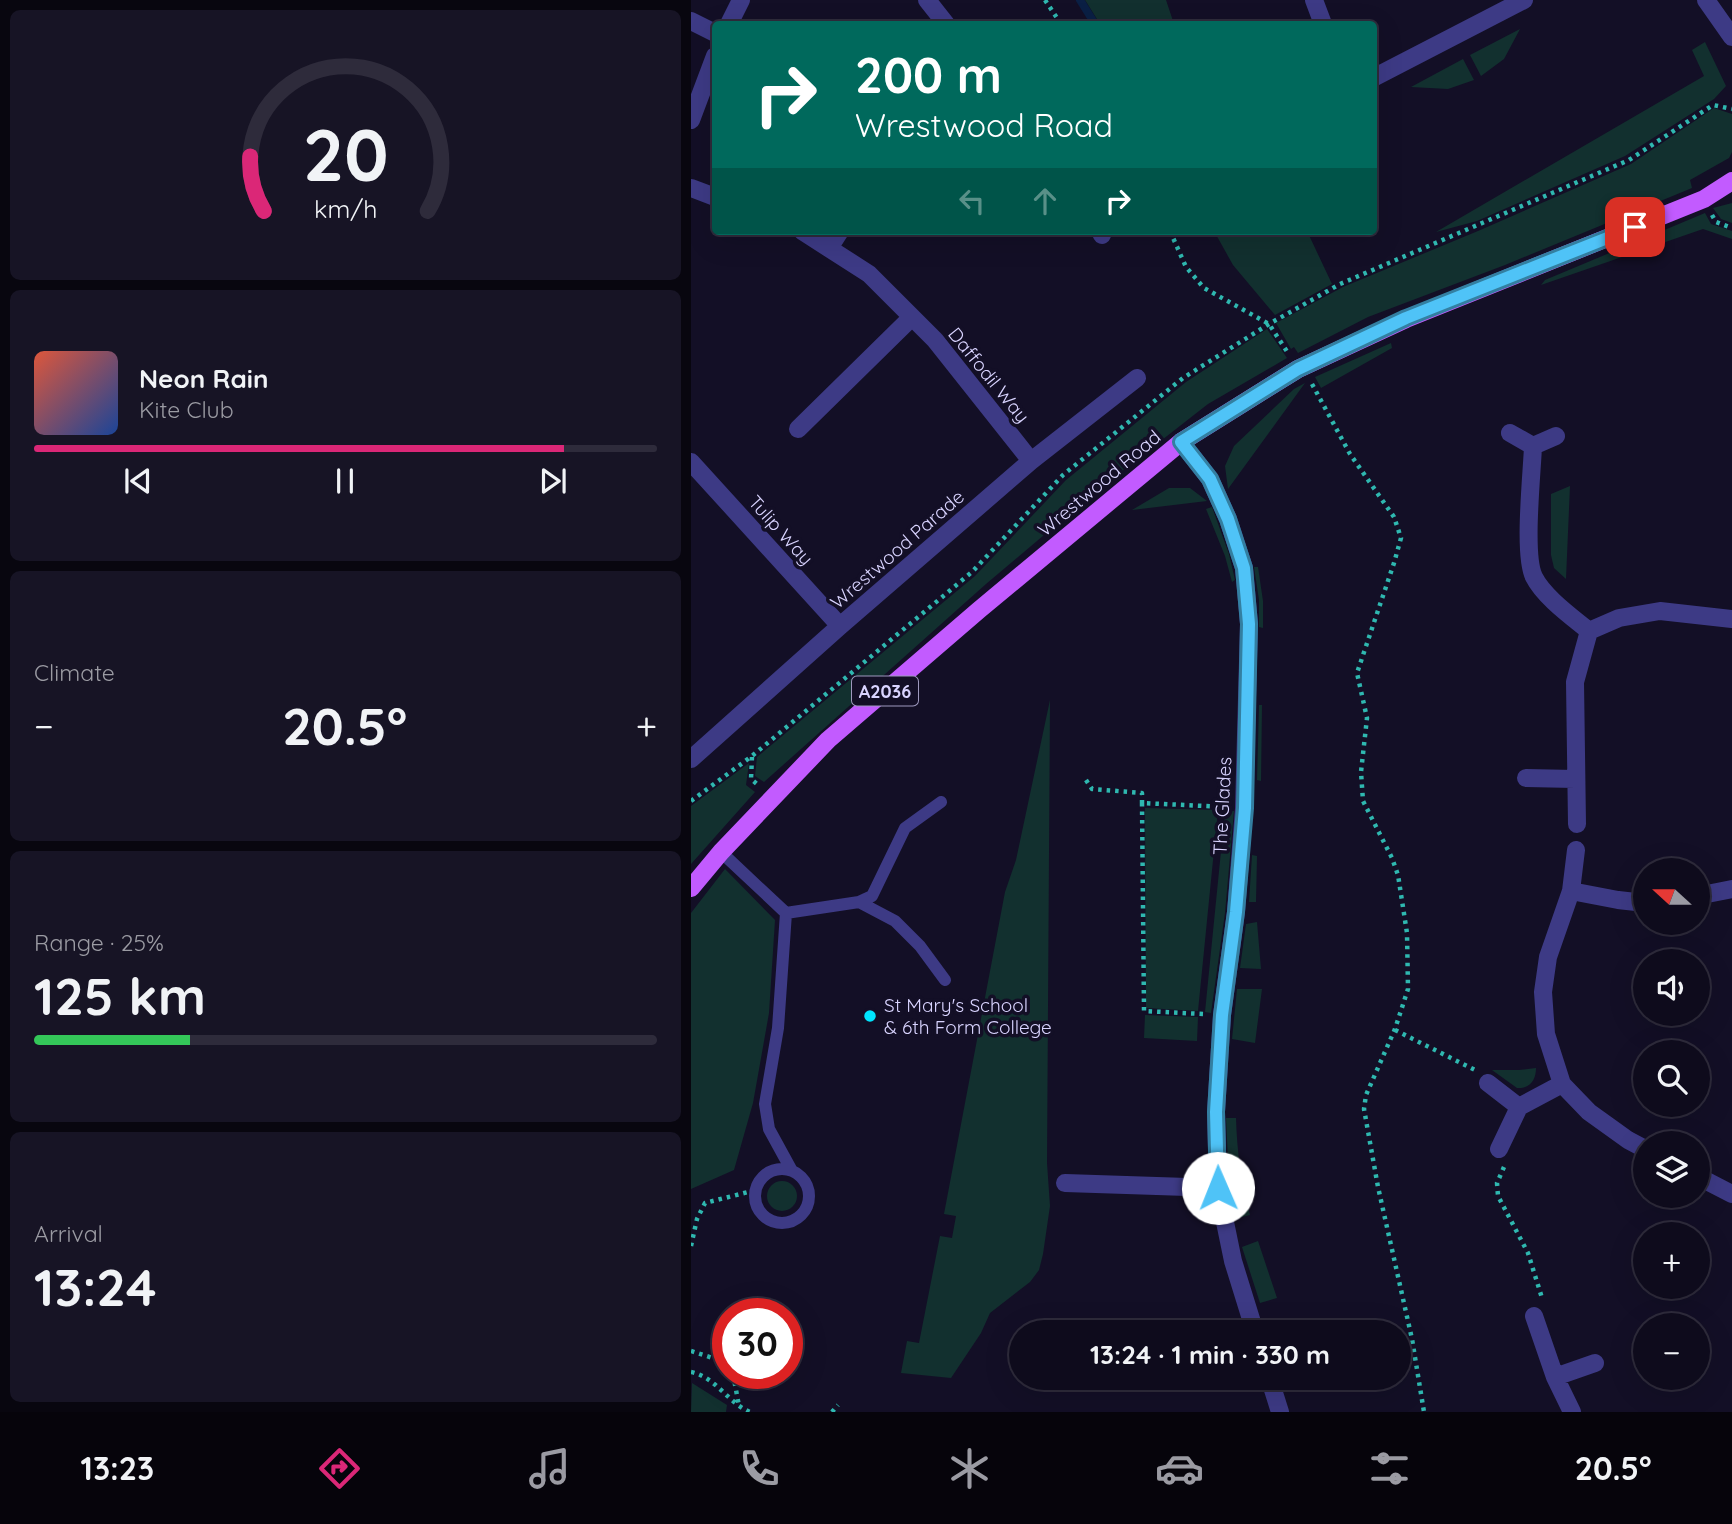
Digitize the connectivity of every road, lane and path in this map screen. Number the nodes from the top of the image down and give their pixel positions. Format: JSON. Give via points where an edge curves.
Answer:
{"nodes":[{"id":1,"x":741,"y":0,"type":"edge"},
{"id":2,"x":927,"y":0,"type":"edge"},
{"id":3,"x":1045,"y":0,"type":"edge"},
{"id":4,"x":1314,"y":0,"type":"edge"},
{"id":5,"x":1524,"y":0,"type":"edge"},
{"id":6,"x":1706,"y":0,"type":"edge"},
{"id":7,"x":691,"y":21,"type":"edge"},
{"id":8,"x":730,"y":21,"type":"edge"},
{"id":9,"x":944,"y":21,"type":"edge"},
{"id":10,"x":1059,"y":21,"type":"edge"},
{"id":11,"x":1322,"y":21,"type":"edge"},
{"id":12,"x":712,"y":32,"type":"edge"},
{"id":13,"x":1732,"y":37,"type":"edge"},
{"id":14,"x":712,"y":64,"type":"edge"},
{"id":15,"x":1377,"y":76,"type":"edge"},
{"id":16,"x":691,"y":120,"type":"edge"},
{"id":17,"x":1732,"y":181,"type":"edge"},
{"id":18,"x":691,"y":188,"type":"edge"},
{"id":19,"x":712,"y":196,"type":"edge"},
{"id":20,"x":808,"y":235,"type":"edge"},
{"id":21,"x":837,"y":235,"type":"edge"},
{"id":22,"x":1172,"y":235,"type":"edge"},
{"id":23,"x":829,"y":248,"type":"junction"},
{"id":24,"x":912,"y":317,"type":"junction"},
{"id":25,"x":1298,"y":369,"type":"junction"},
{"id":26,"x":1137,"y":378,"type":"dead end"},
{"id":27,"x":798,"y":429,"type":"dead end"},
{"id":28,"x":1509,"y":433,"type":"dead end"},
{"id":29,"x":1556,"y":436,"type":"dead end"},
{"id":30,"x":1181,"y":442,"type":"junction"},
{"id":31,"x":1533,"y":446,"type":"junction"},
{"id":32,"x":1031,"y":461,"type":"junction"},
{"id":33,"x":691,"y":462,"type":"edge"},
{"id":34,"x":1732,"y":619,"type":"edge"},
{"id":35,"x":840,"y":625,"type":"junction"},
{"id":36,"x":1589,"y":631,"type":"junction"},
{"id":37,"x":691,"y":759,"type":"edge"},
{"id":38,"x":1526,"y":778,"type":"dead end"},
{"id":39,"x":1575,"y":779,"type":"junction"},
{"id":40,"x":1087,"y":780,"type":"dead end"},
{"id":41,"x":941,"y":802,"type":"dead end"},
{"id":42,"x":1142,"y":803,"type":"junction"},
{"id":43,"x":1245,"y":808,"type":"junction"},
{"id":44,"x":1577,"y":824,"type":"dead end"},
{"id":45,"x":1576,"y":850,"type":"dead end"},
{"id":46,"x":721,"y":852,"type":"junction"},
{"id":47,"x":691,"y":888,"type":"edge"},
{"id":48,"x":1732,"y":889,"type":"edge"},
{"id":49,"x":1571,"y":891,"type":"junction"},
{"id":50,"x":1710,"y":893,"type":"edge"},
{"id":51,"x":859,"y":902,"type":"junction"},
{"id":52,"x":1633,"y":902,"type":"edge"},
{"id":53,"x":786,"y":913,"type":"junction"},
{"id":54,"x":945,"y":980,"type":"dead end"},
{"id":55,"x":1222,"y":1015,"type":"junction"},
{"id":56,"x":1395,"y":1029,"type":"junction"},
{"id":57,"x":1488,"y":1083,"type":"joint"},
{"id":58,"x":1562,"y":1084,"type":"junction"},
{"id":59,"x":1519,"y":1107,"type":"junction"},
{"id":60,"x":1633,"y":1143,"type":"edge"},
{"id":61,"x":1499,"y":1149,"type":"joint"},
{"id":62,"x":792,"y":1171,"type":"junction"},
{"id":63,"x":1065,"y":1183,"type":"dead end"},
{"id":64,"x":1710,"y":1183,"type":"edge"},
{"id":65,"x":1218,"y":1188,"type":"junction"},
{"id":66,"x":756,"y":1190,"type":"junction"},
{"id":67,"x":1732,"y":1194,"type":"edge"},
{"id":68,"x":691,"y":1246,"type":"edge"},
{"id":69,"x":1534,"y":1316,"type":"joint"},
{"id":70,"x":1251,"y":1320,"type":"edge"},
{"id":71,"x":691,"y":1351,"type":"edge"},
{"id":72,"x":712,"y":1358,"type":"edge"},
{"id":73,"x":1595,"y":1363,"type":"dead end"},
{"id":74,"x":691,"y":1372,"type":"edge"},
{"id":75,"x":1555,"y":1377,"type":"junction"},
{"id":76,"x":736,"y":1389,"type":"edge"},
{"id":77,"x":1273,"y":1390,"type":"edge"},
{"id":78,"x":838,"y":1405,"type":"dead end"},
{"id":79,"x":739,"y":1407,"type":"junction"},
{"id":80,"x":750,"y":1412,"type":"edge"},
{"id":81,"x":832,"y":1412,"type":"edge"},
{"id":82,"x":1280,"y":1412,"type":"edge"},
{"id":83,"x":1424,"y":1412,"type":"edge"},
{"id":84,"x":1572,"y":1412,"type":"edge"}],
"edges":[{"from":1,"to":8,"type":"street"},
{"from":2,"to":9,"type":"street"},
{"from":3,"to":10,"type":"path"},
{"from":4,"to":11,"type":"street"},
{"from":5,"to":15,"type":"street"},
{"from":6,"to":13,"type":"street"},
{"from":7,"to":12,"type":"street"},
{"from":14,"to":16,"type":"street"},
{"from":17,"to":25,"type":"main road","name":"Wrestwood Road","number":"A2036","via":[[1704,199],[1406,318]]},
{"from":18,"to":19,"type":"street"},
{"from":20,"to":23,"type":"street","name":"Daffodil Way"},
{"from":21,"to":23,"type":"street"},
{"from":22,"to":25,"type":"path","via":[[1186,267],[1204,288],[1269,324]]},
{"from":23,"to":24,"type":"street","name":"Daffodil Way","via":[[869,274]]},
{"from":24,"to":27,"type":"street"},
{"from":24,"to":32,"type":"street","name":"Daffodil Way"},
{"from":25,"to":30,"type":"main road","name":"Wrestwood Road","number":"A2036"},
{"from":25,"to":56,"type":"path","via":[[1313,385],[1350,454],[1394,517],[1400,538],[1357,673],[1367,718],[1363,801],[1398,874],[1407,933],[1408,989]]},
{"from":26,"to":32,"type":"street","name":"Wrestwood Parade"},
{"from":28,"to":31,"type":"street"},
{"from":29,"to":31,"type":"street"},
{"from":30,"to":43,"type":"street","name":"The Glades","via":[[1210,479],[1244,568],[1249,624]]},
{"from":30,"to":46,"type":"main road","name":"Wrestwood Road","number":"A2036","via":[[828,740]]},
{"from":31,"to":36,"type":"street","via":[[1529,541],[1534,577]]},
{"from":32,"to":35,"type":"street","name":"Wrestwood Parade"},
{"from":33,"to":35,"type":"street","name":"Tulip Way"},
{"from":34,"to":36,"type":"street","via":[[1660,611],[1619,618]]},
{"from":35,"to":37,"type":"street","name":"Wrestwood Parade"},
{"from":36,"to":39,"type":"street","via":[[1575,682]]},
{"from":38,"to":39,"type":"street"},
{"from":39,"to":44,"type":"street"},
{"from":40,"to":42,"type":"path","via":[[1092,789],[1142,793]]},
{"from":41,"to":51,"type":"lane","via":[[905,828],[872,896]]},
{"from":42,"to":43,"type":"path"},
{"from":42,"to":55,"type":"path","via":[[1144,1012]]},
{"from":43,"to":55,"type":"street","name":"The Glades"},
{"from":45,"to":49,"type":"street"},
{"from":46,"to":47,"type":"main road","name":"Wrestwood Road","number":"A2036"},
{"from":46,"to":53,"type":"lane"},
{"from":48,"to":50,"type":"street"},
{"from":49,"to":52,"type":"street"},
{"from":49,"to":58,"type":"street","via":[[1548,957],[1543,992],[1546,1034]]},
{"from":51,"to":53,"type":"lane"},
{"from":51,"to":54,"type":"lane","via":[[895,921]]},
{"from":53,"to":62,"type":"lane","via":[[778,1028],[765,1104],[769,1129]]},
{"from":55,"to":65,"type":"street","name":"The Glades","via":[[1216,1112]]},
{"from":56,"to":57,"type":"path","via":[[1478,1072]]},
{"from":56,"to":83,"type":"path","via":[[1365,1095],[1364,1109]]},
{"from":57,"to":59,"type":"street"},
{"from":58,"to":59,"type":"street"},
{"from":58,"to":60,"type":"street","via":[[1589,1112]]},
{"from":59,"to":61,"type":"street"},
{"from":61,"to":69,"type":"path","via":[[1509,1158],[1497,1183],[1498,1196],[1528,1253],[1546,1308]]},
{"from":62,"to":66,"type":"lane","via":[[770,1172]]},
{"from":62,"to":66,"type":"lane","via":[[801,1177],[809,1196],[808,1206],[794,1221],[774,1222],[765,1217],[755,1200]]},
{"from":63,"to":65,"type":"street"},
{"from":64,"to":67,"type":"street"},
{"from":65,"to":70,"type":"street","name":"The Glades"},
{"from":66,"to":68,"type":"path","via":[[705,1203]]},
{"from":69,"to":75,"type":"street"},
{"from":71,"to":72,"type":"path"},
{"from":73,"to":75,"type":"street"},
{"from":74,"to":79,"type":"path","via":[[715,1384]]},
{"from":75,"to":84,"type":"street"},
{"from":76,"to":79,"type":"path"},
{"from":77,"to":82,"type":"street"},
{"from":78,"to":81,"type":"path"},
{"from":79,"to":80,"type":"path"}]}
